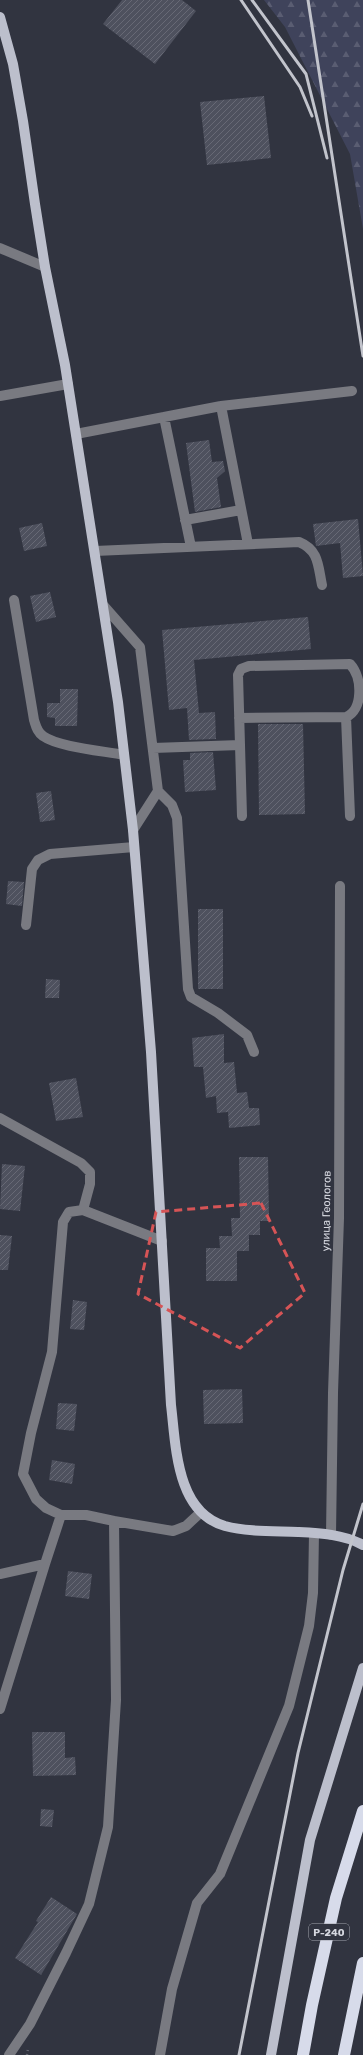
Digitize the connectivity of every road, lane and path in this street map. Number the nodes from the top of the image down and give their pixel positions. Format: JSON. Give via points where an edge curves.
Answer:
{"nodes":[{"id":1,"x":0,"y":17,"type":"edge"},
{"id":2,"x":0,"y":248,"type":"edge"},
{"id":3,"x":45,"y":267,"type":"junction"},
{"id":4,"x":68,"y":384,"type":"junction"},
{"id":5,"x":352,"y":391,"type":"dead end"},
{"id":6,"x":0,"y":396,"type":"edge"},
{"id":7,"x":220,"y":406,"type":"junction"},
{"id":8,"x":164,"y":417,"type":"junction"},
{"id":9,"x":76,"y":434,"type":"junction"},
{"id":10,"x":241,"y":510,"type":"junction"},
{"id":11,"x":185,"y":520,"type":"junction"},
{"id":12,"x":248,"y":544,"type":"junction"},
{"id":13,"x":191,"y":547,"type":"junction"},
{"id":14,"x":95,"y":551,"type":"junction"},
{"id":15,"x":322,"y":586,"type":"dead end"},
{"id":16,"x":14,"y":600,"type":"dead end"},
{"id":17,"x":104,"y":606,"type":"junction"},
{"id":18,"x":346,"y":717,"type":"junction"},
{"id":19,"x":239,"y":718,"type":"junction"},
{"id":20,"x":240,"y":745,"type":"junction"},
{"id":21,"x":153,"y":748,"type":"junction"},
{"id":22,"x":124,"y":755,"type":"junction"},
{"id":23,"x":158,"y":791,"type":"junction"},
{"id":24,"x":242,"y":816,"type":"dead end"},
{"id":25,"x":350,"y":816,"type":"dead end"},
{"id":26,"x":133,"y":830,"type":"junction"},
{"id":27,"x":134,"y":847,"type":"junction"},
{"id":28,"x":340,"y":886,"type":"dead end"},
{"id":29,"x":26,"y":925,"type":"dead end"},
{"id":30,"x":254,"y":1052,"type":"dead end"},
{"id":31,"x":0,"y":1118,"type":"edge"},
{"id":32,"x":83,"y":1210,"type":"junction"},
{"id":33,"x":162,"y":1241,"type":"junction"},
{"id":34,"x":200,"y":1513,"type":"junction"},
{"id":35,"x":61,"y":1515,"type":"junction"},
{"id":36,"x":114,"y":1521,"type":"junction"},
{"id":37,"x":314,"y":1533,"type":"junction"},
{"id":38,"x":331,"y":1535,"type":"junction"},
{"id":39,"x":363,"y":1545,"type":"edge"},
{"id":40,"x":45,"y":1564,"type":"junction"},
{"id":41,"x":0,"y":1574,"type":"edge"},
{"id":42,"x":363,"y":1668,"type":"edge"},
{"id":43,"x":0,"y":1709,"type":"edge"},
{"id":44,"x":363,"y":1811,"type":"edge"},
{"id":45,"x":363,"y":1963,"type":"edge"},
{"id":46,"x":9,"y":2055,"type":"edge"},
{"id":47,"x":160,"y":2055,"type":"edge"},
{"id":48,"x":271,"y":2055,"type":"edge"},
{"id":49,"x":303,"y":2055,"type":"edge"},
{"id":50,"x":344,"y":2055,"type":"edge"}],
"edges":[{"from":1,"to":3,"type":"main road","via":[[16,78]]},
{"from":2,"to":3,"type":"street"},
{"from":3,"to":4,"type":"main road"},
{"from":4,"to":6,"type":"street"},
{"from":4,"to":9,"type":"main road"},
{"from":5,"to":7,"type":"street"},
{"from":7,"to":8,"type":"street"},
{"from":7,"to":10,"type":"street"},
{"from":8,"to":9,"type":"street"},
{"from":8,"to":11,"type":"street"},
{"from":9,"to":14,"type":"main road"},
{"from":10,"to":11,"type":"street"},
{"from":10,"to":12,"type":"street"},
{"from":11,"to":13,"type":"street"},
{"from":12,"to":13,"type":"street"},
{"from":12,"to":15,"type":"street","via":[[300,542],[310,546],[315,554]]},
{"from":13,"to":14,"type":"street"},
{"from":14,"to":17,"type":"main road"},
{"from":16,"to":22,"type":"street","via":[[37,730],[43,736],[61,743]]},
{"from":17,"to":21,"type":"street","via":[[140,647]]},
{"from":17,"to":22,"type":"main road"},
{"from":18,"to":19,"type":"street"},
{"from":18,"to":19,"type":"street","via":[[355,714],[361,706],[361,682],[358,672],[350,664],[249,666],[241,669],[238,675]]},
{"from":18,"to":25,"type":"street"},
{"from":19,"to":20,"type":"street"},
{"from":20,"to":21,"type":"street"},
{"from":20,"to":24,"type":"street"},
{"from":21,"to":23,"type":"street"},
{"from":22,"to":26,"type":"main road"},
{"from":23,"to":26,"type":"street"},
{"from":23,"to":30,"type":"street","via":[[172,805],[177,818],[188,989],[191,998],[218,1013],[248,1035]]},
{"from":26,"to":27,"type":"main road"},
{"from":27,"to":29,"type":"street","via":[[50,854],[38,860],[32,869]]},
{"from":27,"to":33,"type":"main road","via":[[151,1052]]},
{"from":28,"to":38,"type":"street","name":"улица Геологов","via":[[339,1218]]},
{"from":31,"to":32,"type":"street","via":[[81,1163],[90,1172],[90,1184]]},
{"from":32,"to":33,"type":"street"},
{"from":32,"to":35,"type":"street","via":[[69,1212],[63,1222],[52,1352],[23,1474],[36,1499],[46,1508]]},
{"from":33,"to":34,"type":"main road","via":[[171,1405],[176,1448],[184,1487]]},
{"from":34,"to":36,"type":"street","via":[[186,1526],[173,1531]]},
{"from":34,"to":37,"type":"main road","via":[[223,1525],[250,1530]]},
{"from":35,"to":36,"type":"street"},
{"from":35,"to":40,"type":"street"},
{"from":36,"to":46,"type":"street","via":[[116,1700],[108,1827],[89,1904],[30,2024]]},
{"from":37,"to":38,"type":"main road"},
{"from":37,"to":47,"type":"street","via":[[313,1592],[309,1626],[289,1706],[220,1874],[197,1904],[172,1989]]},
{"from":38,"to":39,"type":"main road","via":[[354,1540]]},
{"from":40,"to":41,"type":"street"},
{"from":40,"to":43,"type":"street"},
{"from":42,"to":48,"type":"main road","via":[[310,1840]]},
{"from":44,"to":49,"type":"highway","number":"Р-240","via":[[336,1898]]},
{"from":45,"to":50,"type":"highway"}]}
